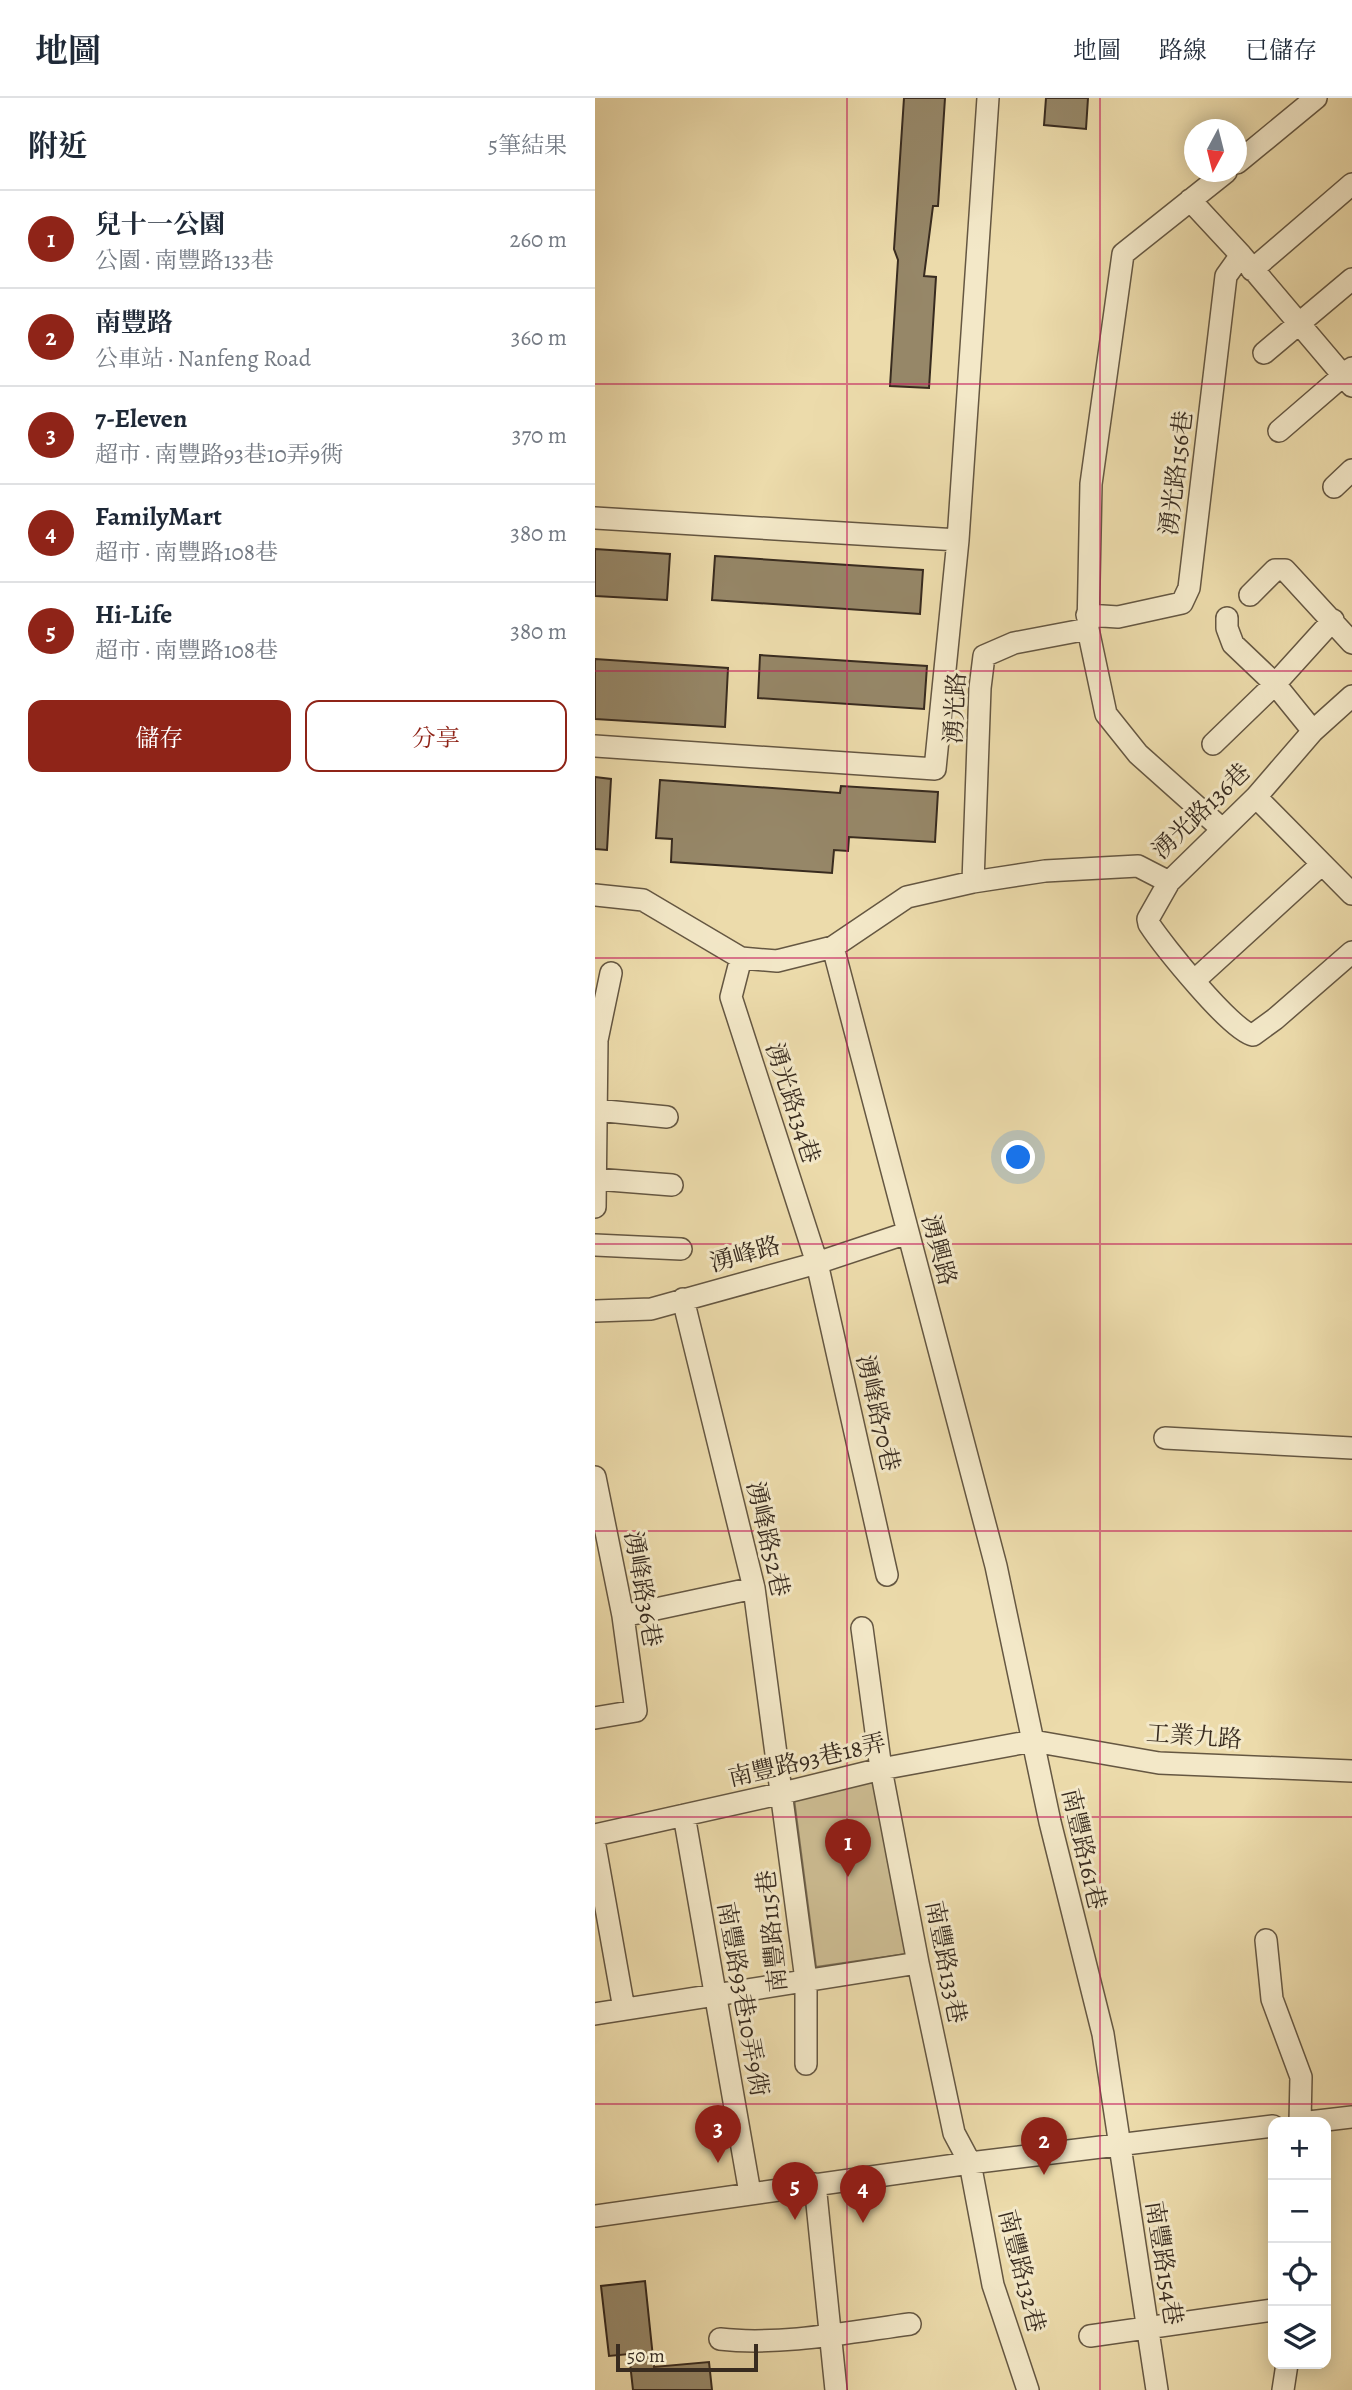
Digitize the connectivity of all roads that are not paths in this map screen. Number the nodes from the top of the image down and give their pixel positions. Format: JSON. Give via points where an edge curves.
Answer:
{"nodes":[{"id":1,"x":988,"y":98,"type":"edge"},
{"id":2,"x":1316,"y":98,"type":"edge"},
{"id":3,"x":1247,"y":155,"type":"edge"},
{"id":4,"x":1213,"y":182,"type":"edge"},
{"id":5,"x":1352,"y":184,"type":"edge"},
{"id":6,"x":1190,"y":200,"type":"junction"},
{"id":7,"x":1247,"y":262,"type":"junction"},
{"id":8,"x":1352,"y":279,"type":"edge"},
{"id":9,"x":1299,"y":325,"type":"junction"},
{"id":10,"x":1265,"y":354,"type":"dead end"},
{"id":11,"x":1349,"y":377,"type":"edge"},
{"id":12,"x":1279,"y":431,"type":"dead end"},
{"id":13,"x":1352,"y":470,"type":"edge"},
{"id":14,"x":1334,"y":486,"type":"dead end"},
{"id":15,"x":595,"y":518,"type":"edge"},
{"id":16,"x":958,"y":540,"type":"junction"},
{"id":17,"x":1250,"y":595,"type":"dead end"},
{"id":18,"x":1227,"y":618,"type":"dead end"},
{"id":19,"x":1333,"y":620,"type":"junction"},
{"id":20,"x":1087,"y":622,"type":"junction"},
{"id":21,"x":1352,"y":643,"type":"edge"},
{"id":22,"x":1275,"y":684,"type":"junction"},
{"id":23,"x":1352,"y":696,"type":"edge"},
{"id":24,"x":1313,"y":731,"type":"junction"},
{"id":25,"x":1213,"y":744,"type":"dead end"},
{"id":26,"x":595,"y":746,"type":"edge"},
{"id":27,"x":1256,"y":797,"type":"junction"},
{"id":28,"x":1222,"y":830,"type":"junction"},
{"id":29,"x":1322,"y":864,"type":"junction"},
{"id":30,"x":973,"y":882,"type":"junction"},
{"id":31,"x":1169,"y":882,"type":"junction"},
{"id":32,"x":1352,"y":894,"type":"edge"},
{"id":33,"x":595,"y":895,"type":"edge"},
{"id":34,"x":833,"y":947,"type":"junction"},
{"id":35,"x":1352,"y":952,"type":"edge"},
{"id":36,"x":741,"y":958,"type":"junction"},
{"id":37,"x":611,"y":973,"type":"dead end"},
{"id":38,"x":1195,"y":980,"type":"junction"},
{"id":39,"x":596,"y":1040,"type":"edge"},
{"id":40,"x":596,"y":1110,"type":"edge"},
{"id":41,"x":667,"y":1117,"type":"dead end"},
{"id":42,"x":596,"y":1179,"type":"edge"},
{"id":43,"x":672,"y":1185,"type":"dead end"},
{"id":44,"x":595,"y":1207,"type":"edge"},
{"id":45,"x":907,"y":1233,"type":"junction"},
{"id":46,"x":595,"y":1245,"type":"edge"},
{"id":47,"x":681,"y":1249,"type":"dead end"},
{"id":48,"x":817,"y":1263,"type":"junction"},
{"id":49,"x":683,"y":1299,"type":"junction"},
{"id":50,"x":595,"y":1311,"type":"edge"},
{"id":51,"x":1165,"y":1438,"type":"dead end"},
{"id":52,"x":1352,"y":1448,"type":"edge"},
{"id":53,"x":595,"y":1483,"type":"edge"},
{"id":54,"x":996,"y":1566,"type":"joint"},
{"id":55,"x":887,"y":1575,"type":"dead end"},
{"id":56,"x":754,"y":1588,"type":"junction"},
{"id":57,"x":623,"y":1616,"type":"junction"},
{"id":58,"x":862,"y":1628,"type":"dead end"},
{"id":59,"x":595,"y":1718,"type":"edge"},
{"id":60,"x":1033,"y":1741,"type":"junction"},
{"id":61,"x":881,"y":1769,"type":"junction"},
{"id":62,"x":1352,"y":1771,"type":"edge"},
{"id":63,"x":783,"y":1793,"type":"junction"},
{"id":64,"x":684,"y":1815,"type":"junction"},
{"id":65,"x":595,"y":1835,"type":"edge"},
{"id":66,"x":595,"y":1846,"type":"edge"},
{"id":67,"x":1266,"y":1940,"type":"dead end"},
{"id":68,"x":918,"y":1964,"type":"junction"},
{"id":69,"x":806,"y":1980,"type":"junction"},
{"id":70,"x":717,"y":1995,"type":"junction"},
{"id":71,"x":624,"y":2009,"type":"junction"},
{"id":72,"x":595,"y":2014,"type":"edge"},
{"id":73,"x":806,"y":2064,"type":"dead end"},
{"id":74,"x":1300,"y":2117,"type":"edge"},
{"id":75,"x":1352,"y":2117,"type":"edge"},
{"id":76,"x":1331,"y":2119,"type":"edge"},
{"id":77,"x":1268,"y":2127,"type":"edge"},
{"id":78,"x":1118,"y":2144,"type":"junction"},
{"id":79,"x":970,"y":2163,"type":"junction"},
{"id":80,"x":815,"y":2184,"type":"junction"},
{"id":81,"x":750,"y":2193,"type":"junction"},
{"id":82,"x":595,"y":2216,"type":"edge"},
{"id":83,"x":1268,"y":2311,"type":"edge"},
{"id":84,"x":910,"y":2324,"type":"dead end"},
{"id":85,"x":1148,"y":2329,"type":"junction"},
{"id":86,"x":830,"y":2335,"type":"junction"},
{"id":87,"x":1090,"y":2336,"type":"dead end"},
{"id":88,"x":720,"y":2339,"type":"dead end"},
{"id":89,"x":1286,"y":2369,"type":"edge"},
{"id":90,"x":836,"y":2390,"type":"edge"},
{"id":91,"x":1028,"y":2390,"type":"edge"},
{"id":92,"x":1157,"y":2390,"type":"edge"},
{"id":93,"x":1283,"y":2390,"type":"edge"}],
"edges":[{"from":1,"to":16,"type":"street"},
{"from":2,"to":3,"type":"street"},
{"from":4,"to":6,"type":"street"},
{"from":5,"to":7,"type":"street"},
{"from":6,"to":7,"type":"street"},
{"from":6,"to":20,"type":"street","via":[[1123,254],[1091,484]]},
{"from":7,"to":9,"type":"street"},
{"from":7,"to":20,"type":"street","name":"湧光路156巷","via":[[1226,276],[1189,588],[1182,603]]},
{"from":8,"to":9,"type":"street"},
{"from":9,"to":10,"type":"street"},
{"from":9,"to":11,"type":"street"},
{"from":11,"to":12,"type":"street"},
{"from":13,"to":14,"type":"street"},
{"from":15,"to":16,"type":"street"},
{"from":16,"to":26,"type":"street","via":[[935,769]]},
{"from":17,"to":19,"type":"street","via":[[1275,570],[1285,570]]},
{"from":18,"to":22,"type":"street","via":[[1233,644]]},
{"from":19,"to":21,"type":"street"},
{"from":19,"to":22,"type":"street"},
{"from":20,"to":28,"type":"street","via":[[1106,714],[1138,754]]},
{"from":20,"to":30,"type":"street","name":"湧光路","via":[[984,656]]},
{"from":22,"to":24,"type":"street"},
{"from":22,"to":25,"type":"street"},
{"from":23,"to":24,"type":"street","name":"湧光路136巷"},
{"from":24,"to":27,"type":"street","name":"湧光路136巷"},
{"from":27,"to":28,"type":"street","name":"湧光路136巷"},
{"from":27,"to":29,"type":"street"},
{"from":28,"to":31,"type":"street","name":"湧光路136巷"},
{"from":29,"to":32,"type":"street"},
{"from":29,"to":38,"type":"street"},
{"from":30,"to":31,"type":"street","name":"湧光路136巷","via":[[1045,871],[1137,866]]},
{"from":30,"to":34,"type":"street","via":[[907,897]]},
{"from":31,"to":38,"type":"street","via":[[1149,923]]},
{"from":33,"to":36,"type":"street","via":[[643,900]]},
{"from":34,"to":36,"type":"street","via":[[777,961]]},
{"from":34,"to":45,"type":"street","name":"湧興路"},
{"from":35,"to":38,"type":"street","via":[[1253,1035],[1235,1026]]},
{"from":36,"to":48,"type":"street","name":"湧光路134巷","via":[[731,997]]},
{"from":37,"to":39,"type":"street"},
{"from":39,"to":40,"type":"street"},
{"from":40,"to":41,"type":"street"},
{"from":40,"to":42,"type":"street"},
{"from":42,"to":43,"type":"street"},
{"from":42,"to":44,"type":"street"},
{"from":45,"to":48,"type":"street","name":"湧峰路"},
{"from":45,"to":54,"type":"street","name":"湧興路"},
{"from":46,"to":47,"type":"street"},
{"from":48,"to":49,"type":"street","name":"湧峰路"},
{"from":48,"to":55,"type":"street","name":"湧峰路70巷"},
{"from":49,"to":50,"type":"street","name":"湧峰路","via":[[651,1309]]},
{"from":49,"to":56,"type":"street","name":"湧峰路52巷"},
{"from":51,"to":52,"type":"street"},
{"from":53,"to":57,"type":"street","name":"湧峰路36巷"},
{"from":54,"to":60,"type":"street","name":"南豐路161巷"},
{"from":56,"to":57,"type":"street"},
{"from":56,"to":63,"type":"street","name":"湧峰路52巷"},
{"from":57,"to":59,"type":"street","name":"湧峰路36巷","via":[[636,1711]]},
{"from":58,"to":61,"type":"street","name":"南豐路133巷"},
{"from":60,"to":61,"type":"street","name":"南豐路93巷18弄"},
{"from":60,"to":62,"type":"street","name":"工業九路","via":[[1159,1763]]},
{"from":60,"to":78,"type":"street","name":"南豐路161巷","via":[[1103,2034]]},
{"from":61,"to":63,"type":"street","name":"南豐路93巷18弄"},
{"from":61,"to":68,"type":"street","name":"南豐路133巷"},
{"from":63,"to":64,"type":"street","name":"南豐路93巷18弄"},
{"from":63,"to":69,"type":"street","name":"南豐路115巷"},
{"from":64,"to":65,"type":"street","name":"南豐路93巷18弄"},
{"from":64,"to":70,"type":"street","name":"南豐路93巷10弄9衖"},
{"from":66,"to":71,"type":"street"},
{"from":67,"to":74,"type":"street","via":[[1272,1999],[1301,2077]]},
{"from":68,"to":69,"type":"street"},
{"from":68,"to":79,"type":"street","name":"南豐路133巷","via":[[954,2133]]},
{"from":69,"to":70,"type":"street"},
{"from":69,"to":73,"type":"street","name":"南豐路115巷"},
{"from":70,"to":71,"type":"street"},
{"from":70,"to":81,"type":"street","name":"南豐路93巷10弄9衖"},
{"from":71,"to":72,"type":"street"},
{"from":75,"to":76,"type":"street"},
{"from":77,"to":78,"type":"street"},
{"from":78,"to":79,"type":"street"},
{"from":78,"to":85,"type":"street","name":"南豐路154巷"},
{"from":79,"to":80,"type":"street"},
{"from":79,"to":91,"type":"street","name":"南豐路132巷","via":[[993,2285]]},
{"from":80,"to":81,"type":"street"},
{"from":80,"to":86,"type":"street"},
{"from":81,"to":82,"type":"street"},
{"from":83,"to":85,"type":"street"},
{"from":84,"to":86,"type":"street"},
{"from":85,"to":87,"type":"street"},
{"from":85,"to":92,"type":"street","name":"南豐路154巷"},
{"from":86,"to":88,"type":"street","via":[[739,2342]]},
{"from":86,"to":90,"type":"street"},
{"from":89,"to":93,"type":"street"}]}
